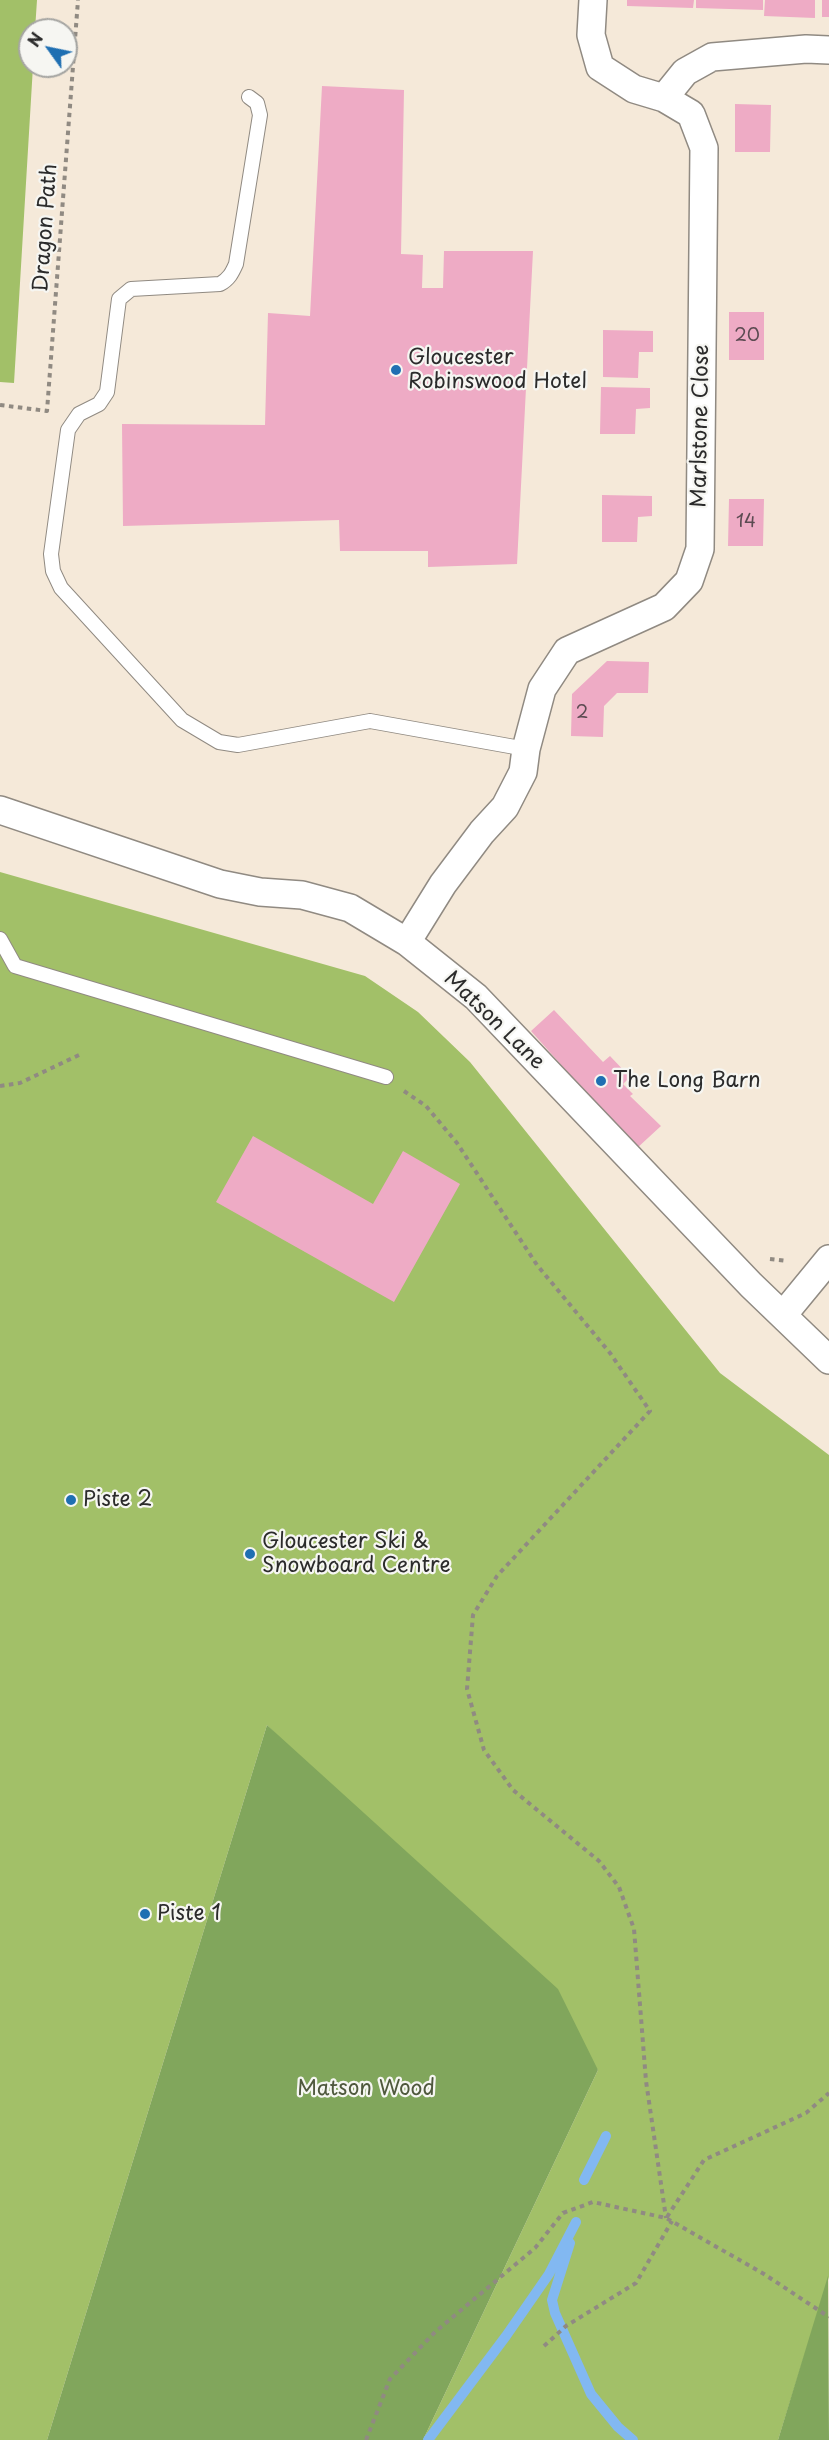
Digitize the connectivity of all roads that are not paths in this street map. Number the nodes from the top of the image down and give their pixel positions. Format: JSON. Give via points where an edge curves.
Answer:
{"nodes":[{"id":1,"x":593,"y":0,"type":"edge"},
{"id":2,"x":829,"y":50,"type":"edge"},
{"id":3,"x":249,"y":96,"type":"dead end"},
{"id":4,"x":664,"y":98,"type":"junction"},
{"id":5,"x":526,"y":749,"type":"junction"},
{"id":6,"x":0,"y":810,"type":"edge"},
{"id":7,"x":0,"y":939,"type":"edge"},
{"id":8,"x":406,"y":942,"type":"junction"},
{"id":9,"x":386,"y":1077,"type":"road end"},
{"id":10,"x":829,"y":1259,"type":"edge"},
{"id":11,"x":783,"y":1315,"type":"junction"},
{"id":12,"x":829,"y":1359,"type":"edge"}],
"edges":[{"from":1,"to":4,"type":"street","name":"Marlstone Close","via":[[591,35],[600,67],[634,89]]},
{"from":2,"to":4,"type":"street","via":[[712,57],[685,72]]},
{"from":3,"to":5,"type":"lane","via":[[260,115],[232,274],[220,284],[131,289],[119,299],[107,392],[99,404],[79,414],[68,430],[51,554],[53,571],[61,588],[182,720],[219,742],[238,745],[370,721]]},
{"from":4,"to":5,"type":"street","name":"Marlstone Close","via":[[691,114],[704,148],[700,549],[689,581],[664,607],[567,651],[542,689]]},
{"from":5,"to":8,"type":"street","name":"Marlstone Close","via":[[523,772],[506,807],[443,884]]},
{"from":6,"to":8,"type":"street","name":"Matson Lane","via":[[219,884],[302,895],[350,908]]},
{"from":7,"to":9,"type":"lane","via":[[15,966]]},
{"from":8,"to":11,"type":"street","name":"Matson Lane","via":[[476,997]]},
{"from":10,"to":11,"type":"street"},
{"from":11,"to":12,"type":"street","name":"Matson Lane"}]}
